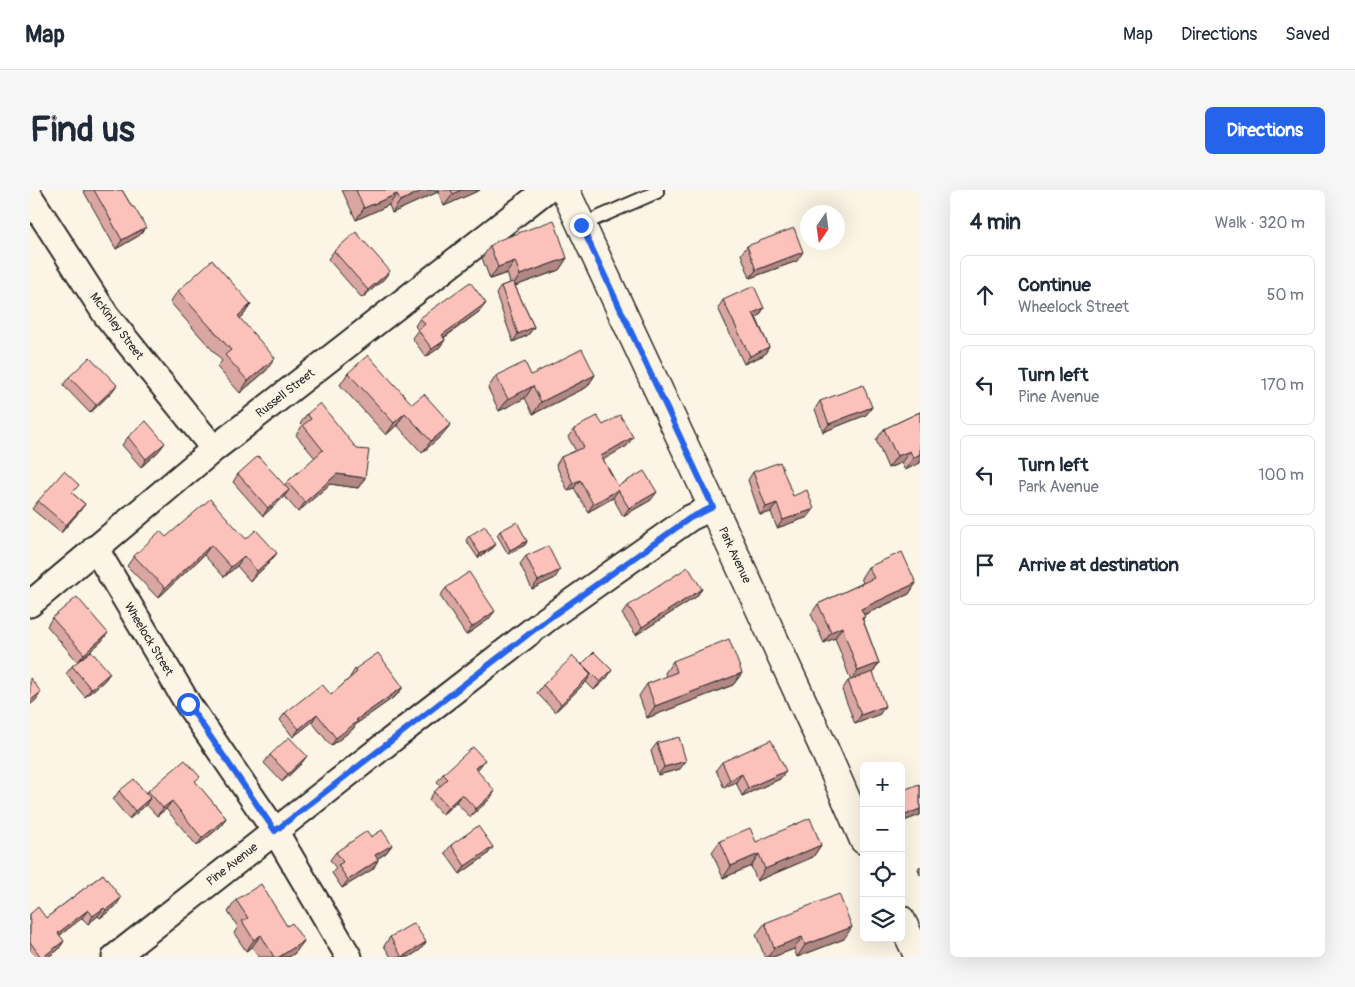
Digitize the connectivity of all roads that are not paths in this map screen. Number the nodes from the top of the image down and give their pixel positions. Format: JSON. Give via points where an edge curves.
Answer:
{"nodes":[{"id":1,"x":546,"y":190,"type":"edge"},
{"id":2,"x":566,"y":190,"type":"edge"},
{"id":3,"x":657,"y":190,"type":"edge"},
{"id":4,"x":30,"y":197,"type":"edge"},
{"id":5,"x":581,"y":225,"type":"junction"},
{"id":6,"x":214,"y":448,"type":"junction"},
{"id":7,"x":713,"y":507,"type":"junction"},
{"id":8,"x":95,"y":548,"type":"junction"},
{"id":9,"x":30,"y":604,"type":"edge"},
{"id":10,"x":275,"y":831,"type":"junction"},
{"id":11,"x":860,"y":831,"type":"edge"},
{"id":12,"x":905,"y":928,"type":"edge"},
{"id":13,"x":115,"y":957,"type":"edge"},
{"id":14,"x":349,"y":957,"type":"edge"},
{"id":15,"x":919,"y":957,"type":"edge"}],
"edges":[{"from":1,"to":6,"type":"street","name":"Russell Street"},
{"from":2,"to":5,"type":"street","name":"Park Avenue"},
{"from":3,"to":5,"type":"lane"},
{"from":4,"to":6,"type":"street","name":"McKinley Street","via":[[106,315]]},
{"from":5,"to":7,"type":"street","name":"Park Avenue"},
{"from":6,"to":8,"type":"street","name":"Russell Street"},
{"from":7,"to":10,"type":"street","name":"Pine Avenue","via":[[690,518],[548,619]]},
{"from":7,"to":11,"type":"street","name":"Park Avenue"},
{"from":8,"to":9,"type":"street","name":"Russell Street"},
{"from":8,"to":10,"type":"street","name":"Wheelock Street","via":[[188,704]]},
{"from":10,"to":13,"type":"street","name":"Pine Avenue"},
{"from":10,"to":14,"type":"street","name":"Wheelock Street"},
{"from":12,"to":15,"type":"street"}]}
